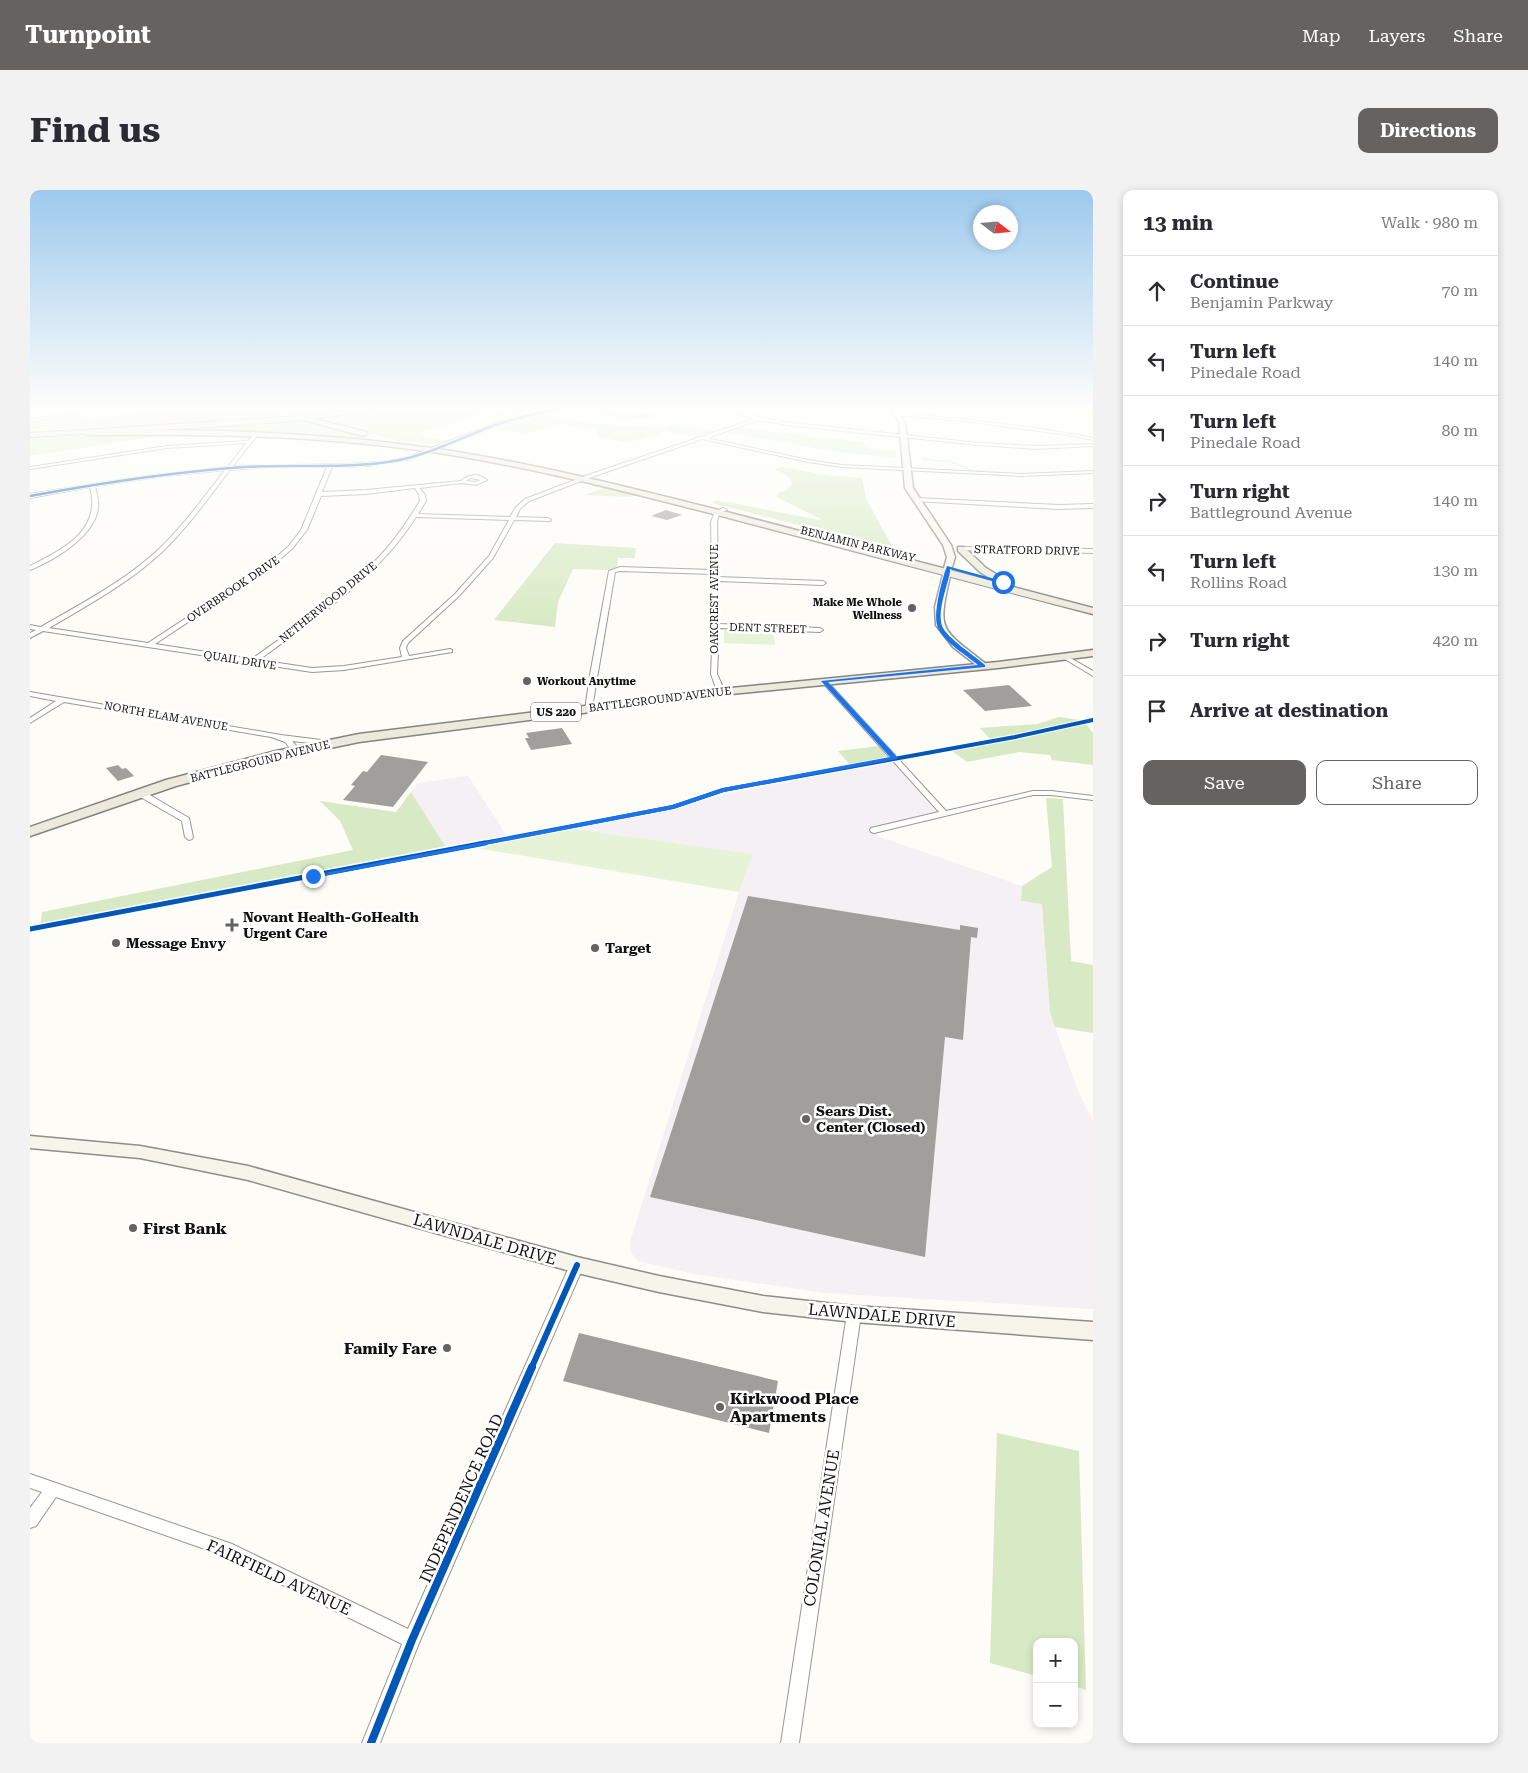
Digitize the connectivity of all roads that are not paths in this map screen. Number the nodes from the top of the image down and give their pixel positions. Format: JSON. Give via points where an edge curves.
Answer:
{"nodes":[{"id":1,"x":114,"y":481,"type":"edge"},
{"id":2,"x":218,"y":481,"type":"edge"},
{"id":3,"x":324,"y":481,"type":"edge"},
{"id":4,"x":575,"y":481,"type":"edge"},
{"id":5,"x":605,"y":481,"type":"edge"},
{"id":6,"x":908,"y":481,"type":"edge"},
{"id":7,"x":462,"y":482,"type":"dead end"},
{"id":8,"x":92,"y":485,"type":"junction"},
{"id":9,"x":416,"y":487,"type":"junction"},
{"id":10,"x":320,"y":494,"type":"junction"},
{"id":11,"x":30,"y":496,"type":"edge"},
{"id":12,"x":916,"y":500,"type":"junction"},
{"id":13,"x":1093,"y":506,"type":"edge"},
{"id":14,"x":721,"y":511,"type":"junction"},
{"id":15,"x":416,"y":515,"type":"junction"},
{"id":16,"x":512,"y":519,"type":"junction"},
{"id":17,"x":548,"y":520,"type":"dead end"},
{"id":18,"x":942,"y":536,"type":"junction"},
{"id":19,"x":961,"y":549,"type":"junction"},
{"id":20,"x":1093,"y":551,"type":"edge"},
{"id":21,"x":30,"y":568,"type":"edge"},
{"id":22,"x":948,"y":570,"type":"junction"},
{"id":23,"x":715,"y":576,"type":"junction"},
{"id":24,"x":1003,"y":582,"type":"junction"},
{"id":25,"x":823,"y":583,"type":"dead end"},
{"id":26,"x":1093,"y":604,"type":"edge"},
{"id":27,"x":1093,"y":611,"type":"edge"},
{"id":28,"x":716,"y":626,"type":"junction"},
{"id":29,"x":30,"y":627,"type":"edge"},
{"id":30,"x":42,"y":629,"type":"junction"},
{"id":31,"x":820,"y":630,"type":"dead end"},
{"id":32,"x":30,"y":636,"type":"edge"},
{"id":33,"x":148,"y":646,"type":"junction"},
{"id":34,"x":450,"y":651,"type":"dead end"},
{"id":35,"x":1093,"y":653,"type":"edge"},
{"id":36,"x":1065,"y":657,"type":"junction"},
{"id":37,"x":406,"y":658,"type":"junction"},
{"id":38,"x":252,"y":662,"type":"junction"},
{"id":39,"x":983,"y":666,"type":"junction"},
{"id":40,"x":1093,"y":674,"type":"edge"},
{"id":41,"x":824,"y":681,"type":"junction"},
{"id":42,"x":720,"y":692,"type":"junction"},
{"id":43,"x":30,"y":694,"type":"edge"},
{"id":44,"x":63,"y":700,"type":"junction"},
{"id":45,"x":588,"y":708,"type":"junction"},
{"id":46,"x":30,"y":721,"type":"edge"},
{"id":47,"x":281,"y":737,"type":"junction"},
{"id":48,"x":329,"y":743,"type":"junction"},
{"id":49,"x":296,"y":750,"type":"junction"},
{"id":50,"x":140,"y":793,"type":"junction"},
{"id":51,"x":1093,"y":798,"type":"edge"},
{"id":52,"x":944,"y":813,"type":"junction"},
{"id":53,"x":874,"y":830,"type":"dead end"},
{"id":54,"x":30,"y":832,"type":"edge"},
{"id":55,"x":189,"y":836,"type":"dead end"},
{"id":56,"x":30,"y":1142,"type":"edge"},
{"id":57,"x":577,"y":1265,"type":"junction"},
{"id":58,"x":854,"y":1314,"type":"junction"},
{"id":59,"x":1093,"y":1331,"type":"edge"},
{"id":60,"x":30,"y":1482,"type":"edge"},
{"id":61,"x":53,"y":1489,"type":"junction"},
{"id":62,"x":30,"y":1522,"type":"edge"},
{"id":63,"x":412,"y":1640,"type":"junction"},
{"id":64,"x":371,"y":1743,"type":"edge"},
{"id":65,"x":790,"y":1743,"type":"edge"}],
"edges":[{"from":1,"to":8,"type":"street"},
{"from":2,"to":30,"type":"street","via":[[177,534],[152,558],[111,589]]},
{"from":3,"to":10,"type":"street","name":"OVERBROOK DRIVE"},
{"from":4,"to":16,"type":"street","via":[[527,500]]},
{"from":5,"to":14,"type":"main road","name":"BENJAMIN PARKWAY"},
{"from":6,"to":12,"type":"main road"},
{"from":7,"to":9,"type":"street"},
{"from":8,"to":11,"type":"street"},
{"from":8,"to":21,"type":"street","via":[[97,502],[92,522],[69,545]]},
{"from":9,"to":10,"type":"street"},
{"from":9,"to":15,"type":"street","name":"NETHERWOOD DRIVE","via":[[423,501]]},
{"from":10,"to":33,"type":"street","name":"OVERBROOK DRIVE","via":[[304,530],[290,548]]},
{"from":12,"to":13,"type":"street"},
{"from":12,"to":18,"type":"main road"},
{"from":14,"to":22,"type":"main road","name":"BENJAMIN PARKWAY"},
{"from":14,"to":23,"type":"street","name":"OAKCREST AVENUE","via":[[714,522]]},
{"from":15,"to":16,"type":"street"},
{"from":15,"to":38,"type":"street","name":"NETHERWOOD DRIVE","via":[[370,571]]},
{"from":16,"to":17,"type":"street"},
{"from":16,"to":37,"type":"street","via":[[487,562],[405,642]]},
{"from":18,"to":19,"type":"main road"},
{"from":18,"to":22,"type":"main road","via":[[950,550]]},
{"from":19,"to":20,"type":"street","name":"STRATFORD DRIVE"},
{"from":19,"to":24,"type":"main road","via":[[983,570]]},
{"from":22,"to":24,"type":"main road","name":"BENJAMIN PARKWAY"},
{"from":22,"to":27,"type":"main road","name":"BENJAMIN PARKWAY"},
{"from":22,"to":39,"type":"street","via":[[938,616],[940,627]]},
{"from":23,"to":25,"type":"street"},
{"from":23,"to":28,"type":"street","name":"OAKCREST AVENUE"},
{"from":23,"to":45,"type":"street","via":[[614,570]]},
{"from":24,"to":26,"type":"main road","name":"BENJAMIN PARKWAY"},
{"from":28,"to":31,"type":"street","name":"DENT STREET"},
{"from":28,"to":42,"type":"street","name":"OAKCREST AVENUE","via":[[714,674]]},
{"from":29,"to":30,"type":"street","name":"QUAIL DRIVE"},
{"from":30,"to":32,"type":"street"},
{"from":30,"to":33,"type":"street","name":"QUAIL DRIVE"},
{"from":33,"to":38,"type":"street","name":"QUAIL DRIVE"},
{"from":34,"to":37,"type":"street","name":"QUAIL DRIVE"},
{"from":35,"to":36,"type":"main road","name":"BATTLEGROUND AVENUE","number":"US 220"},
{"from":36,"to":39,"type":"main road","name":"BATTLEGROUND AVENUE","number":"US 220"},
{"from":36,"to":40,"type":"street"},
{"from":37,"to":38,"type":"street","name":"QUAIL DRIVE","via":[[312,670]]},
{"from":39,"to":41,"type":"main road","name":"BATTLEGROUND AVENUE","number":"US 220"},
{"from":41,"to":42,"type":"main road","name":"BATTLEGROUND AVENUE","number":"US 220"},
{"from":41,"to":52,"type":"street"},
{"from":42,"to":45,"type":"main road","name":"BATTLEGROUND AVENUE","number":"US 220"},
{"from":43,"to":44,"type":"street","name":"NORTH ELAM AVENUE"},
{"from":44,"to":46,"type":"street"},
{"from":44,"to":47,"type":"street","name":"NORTH ELAM AVENUE"},
{"from":45,"to":48,"type":"main road","name":"BATTLEGROUND AVENUE","number":"US 220"},
{"from":47,"to":48,"type":"street","name":"NORTH ELAM AVENUE"},
{"from":47,"to":49,"type":"street"},
{"from":48,"to":49,"type":"main road","name":"BATTLEGROUND AVENUE","number":"US 220"},
{"from":49,"to":50,"type":"main road","name":"BATTLEGROUND AVENUE","number":"US 220"},
{"from":50,"to":54,"type":"main road","name":"BATTLEGROUND AVENUE","number":"US 220"},
{"from":50,"to":55,"type":"street","via":[[186,820]]},
{"from":51,"to":52,"type":"street","via":[[1033,793]]},
{"from":52,"to":53,"type":"street"},
{"from":56,"to":57,"type":"main road","name":"LAWNDALE DRIVE","via":[[140,1152],[248,1174]]},
{"from":57,"to":58,"type":"main road","name":"LAWNDALE DRIVE","via":[[763,1304]]},
{"from":57,"to":63,"type":"street","name":"INDEPENDENCE ROAD"},
{"from":58,"to":59,"type":"main road","name":"LAWNDALE DRIVE"},
{"from":58,"to":65,"type":"street","name":"COLONIAL AVENUE"},
{"from":60,"to":61,"type":"street","name":"FAIRFIELD AVENUE"},
{"from":61,"to":62,"type":"street"},
{"from":61,"to":63,"type":"street","name":"FAIRFIELD AVENUE","via":[[226,1549]]},
{"from":63,"to":64,"type":"street","name":"INDEPENDENCE ROAD"}]}
